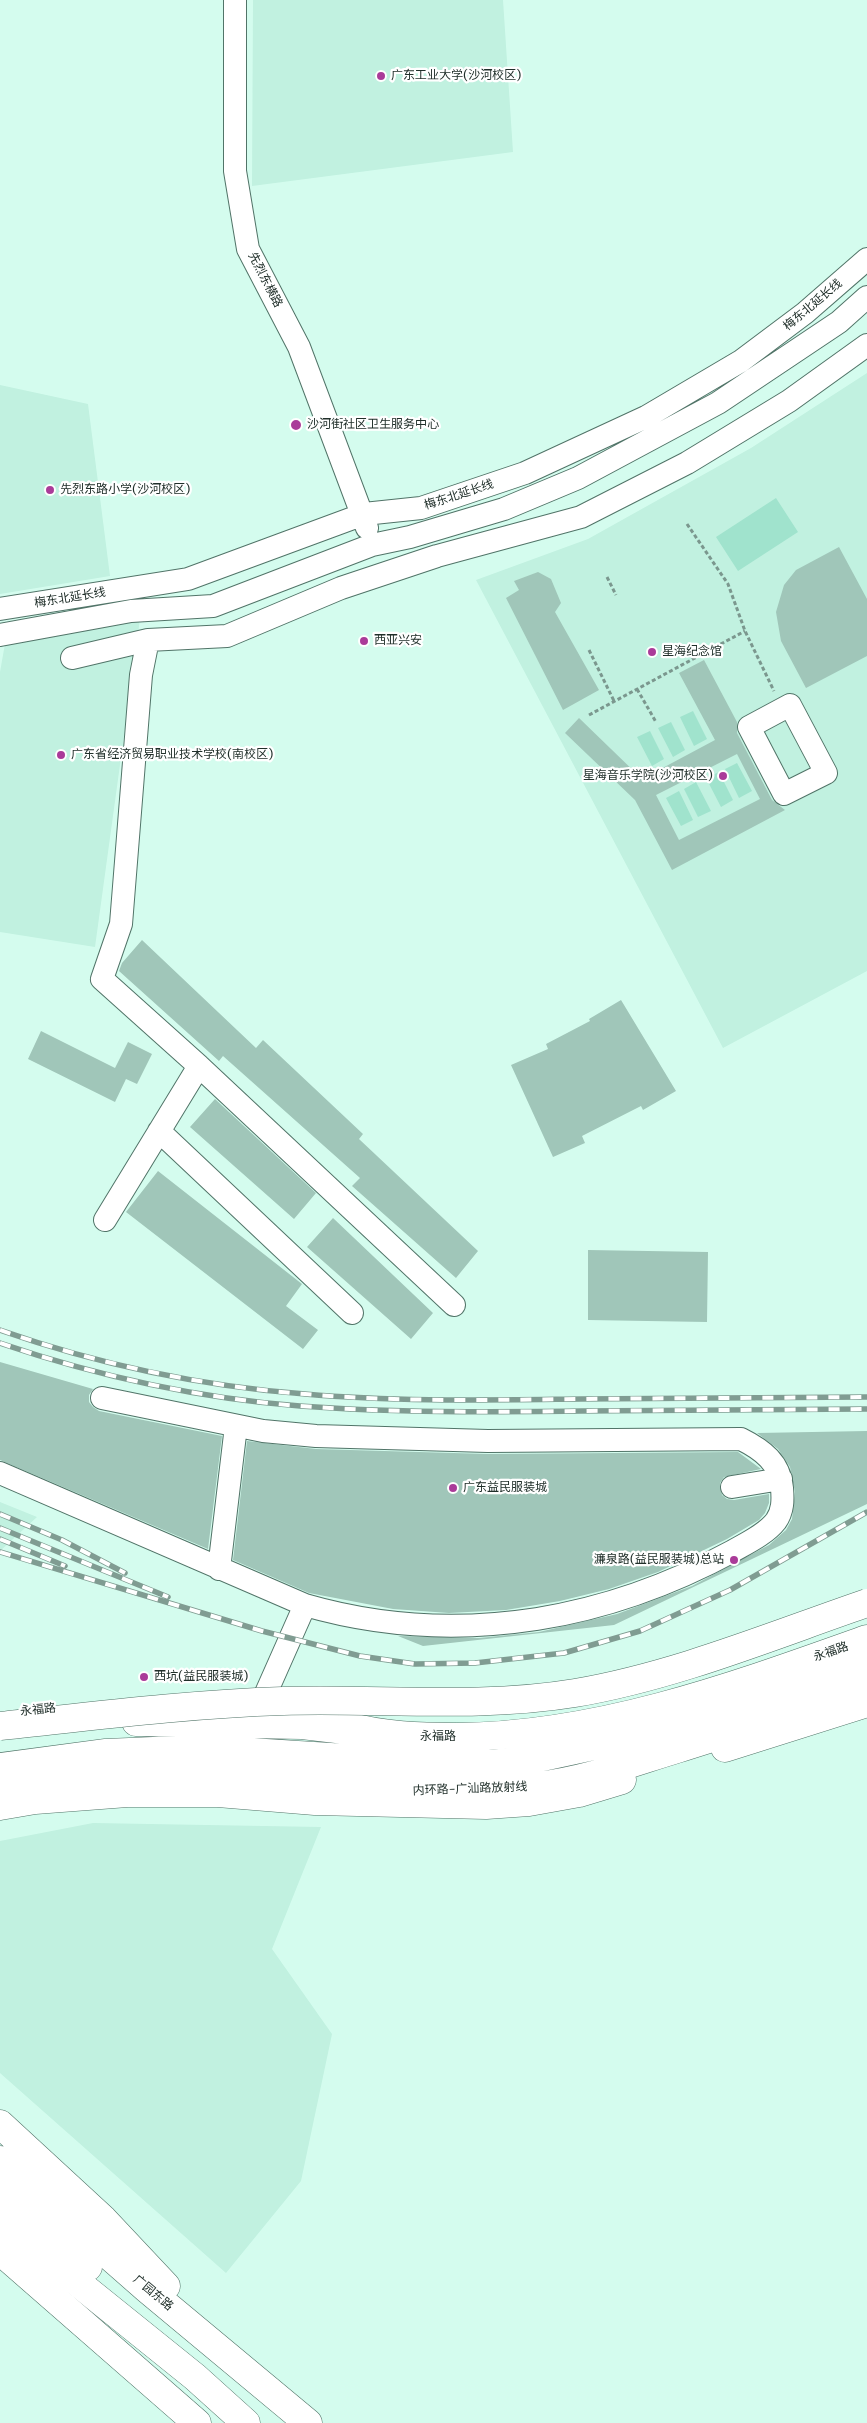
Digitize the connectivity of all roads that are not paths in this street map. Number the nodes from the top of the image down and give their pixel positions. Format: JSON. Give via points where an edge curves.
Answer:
{"nodes":[{"id":1,"x":236,"y":0,"type":"edge"},
{"id":2,"x":867,"y":259,"type":"edge"},
{"id":3,"x":867,"y":297,"type":"edge"},
{"id":4,"x":867,"y":345,"type":"edge"},
{"id":5,"x":364,"y":514,"type":"junction"},
{"id":6,"x":372,"y":545,"type":"junction"},
{"id":7,"x":213,"y":606,"type":"junction"},
{"id":8,"x":3,"y":608,"type":"edge"},
{"id":9,"x":5,"y":634,"type":"edge"},
{"id":10,"x":227,"y":636,"type":"junction"},
{"id":11,"x":148,"y":640,"type":"junction"},
{"id":12,"x":72,"y":658,"type":"dead end"},
{"id":13,"x":199,"y":1066,"type":"junction"},
{"id":14,"x":160,"y":1131,"type":"junction"},
{"id":15,"x":105,"y":1220,"type":"dead end"},
{"id":16,"x":454,"y":1305,"type":"dead end"},
{"id":17,"x":352,"y":1313,"type":"dead end"},
{"id":18,"x":102,"y":1398,"type":"dead end"},
{"id":19,"x":236,"y":1426,"type":"junction"},
{"id":20,"x":0,"y":1474,"type":"edge"},
{"id":21,"x":781,"y":1479,"type":"junction"},
{"id":22,"x":732,"y":1487,"type":"dead end"},
{"id":23,"x":219,"y":1569,"type":"junction"},
{"id":24,"x":867,"y":1603,"type":"edge"},
{"id":25,"x":305,"y":1605,"type":"junction"},
{"id":26,"x":867,"y":1639,"type":"edge"},
{"id":27,"x":867,"y":1666,"type":"edge"},
{"id":28,"x":867,"y":1688,"type":"edge"},
{"id":29,"x":262,"y":1702,"type":"junction"},
{"id":30,"x":867,"y":1703,"type":"edge"},
{"id":31,"x":0,"y":1714,"type":"edge"},
{"id":32,"x":0,"y":1728,"type":"edge"},
{"id":33,"x":371,"y":1733,"type":"junction"},
{"id":34,"x":0,"y":1767,"type":"edge"},
{"id":35,"x":0,"y":1792,"type":"edge"},
{"id":36,"x":0,"y":1806,"type":"edge"},
{"id":37,"x":0,"y":2124,"type":"edge"},
{"id":38,"x":0,"y":2160,"type":"edge"},
{"id":39,"x":0,"y":2189,"type":"edge"},
{"id":40,"x":0,"y":2220,"type":"edge"},
{"id":41,"x":0,"y":2243,"type":"edge"},
{"id":42,"x":0,"y":2251,"type":"edge"},
{"id":43,"x":37,"y":2283,"type":"junction"},
{"id":44,"x":229,"y":2356,"type":"junction"},
{"id":45,"x":195,"y":2377,"type":"junction"},
{"id":46,"x":197,"y":2423,"type":"edge"},
{"id":47,"x":246,"y":2423,"type":"edge"},
{"id":48,"x":308,"y":2423,"type":"edge"}],
"edges":[{"from":1,"to":5,"type":"street","name":"先烈东横路","via":[[235,171],[248,249],[299,347]]},
{"from":2,"to":5,"type":"street","name":"梅东北延长线","via":[[805,313],[741,361],[646,416],[525,473],[421,508]]},
{"from":3,"to":6,"type":"street","name":"梅东北延长线","via":[[839,322],[718,403],[578,478],[504,509]]},
{"from":4,"to":10,"type":"street","via":[[789,401],[687,462],[581,517],[437,556],[340,588]]},
{"from":5,"to":6,"type":"street","name":"先烈东横路"},
{"from":5,"to":8,"type":"street","name":"梅东北延长线","via":[[188,579]]},
{"from":6,"to":7,"type":"street","name":"梅东北延长线"},
{"from":7,"to":9,"type":"street","name":"梅东北延长线","via":[[131,611]]},
{"from":7,"to":10,"type":"street"},
{"from":8,"to":9,"type":"street"},
{"from":10,"to":11,"type":"street"},
{"from":11,"to":12,"type":"street"},
{"from":11,"to":13,"type":"street","via":[[141,675],[121,924],[102,979]]},
{"from":13,"to":14,"type":"street"},
{"from":13,"to":16,"type":"street"},
{"from":14,"to":15,"type":"street"},
{"from":14,"to":17,"type":"street"},
{"from":18,"to":19,"type":"street"},
{"from":19,"to":21,"type":"street","via":[[316,1436],[488,1442],[741,1439],[771,1460]]},
{"from":19,"to":23,"type":"street"},
{"from":20,"to":23,"type":"street"},
{"from":21,"to":22,"type":"street"},
{"from":21,"to":25,"type":"street","via":[[782,1510],[776,1522],[762,1534],[700,1568],[592,1608],[536,1619],[438,1626],[380,1622]]},
{"from":23,"to":25,"type":"street"},
{"from":24,"to":32,"type":"main road","bridge":true,"via":[[654,1675],[573,1693],[455,1703],[317,1701],[222,1704]]},
{"from":25,"to":29,"type":"street"},
{"from":26,"to":33,"type":"main road","name":"永福路","via":[[738,1683],[571,1728],[479,1737],[405,1737]]},
{"from":27,"to":34,"type":"main road","via":[[635,1737],[532,1759],[492,1764],[443,1764],[200,1749],[70,1757]]},
{"from":28,"to":35,"type":"main road","name":"内环路-广汕路放射线","via":[[639,1761],[574,1780],[536,1786],[406,1791],[275,1780],[169,1776],[88,1780]]},
{"from":29,"to":31,"type":"main road","name":"永福路","via":[[214,1696]]},
{"from":29,"to":33,"type":"main road","name":"永福路"},
{"from":30,"to":36,"type":"main road","via":[[579,1793],[529,1802],[437,1805],[315,1801],[218,1793],[145,1793]]},
{"from":32,"to":33,"type":"main road","via":[[195,1722],[302,1725]]},
{"from":37,"to":44,"type":"main road","via":[[103,2219]]},
{"from":38,"to":44,"type":"main road","name":"广园东路"},
{"from":39,"to":45,"type":"main road","via":[[145,2319]]},
{"from":40,"to":45,"type":"main road"},
{"from":41,"to":43,"type":"main road"},
{"from":42,"to":43,"type":"main road"},
{"from":43,"to":46,"type":"main road"},
{"from":44,"to":48,"type":"main road","name":"广园东路"},
{"from":45,"to":47,"type":"main road"}]}
